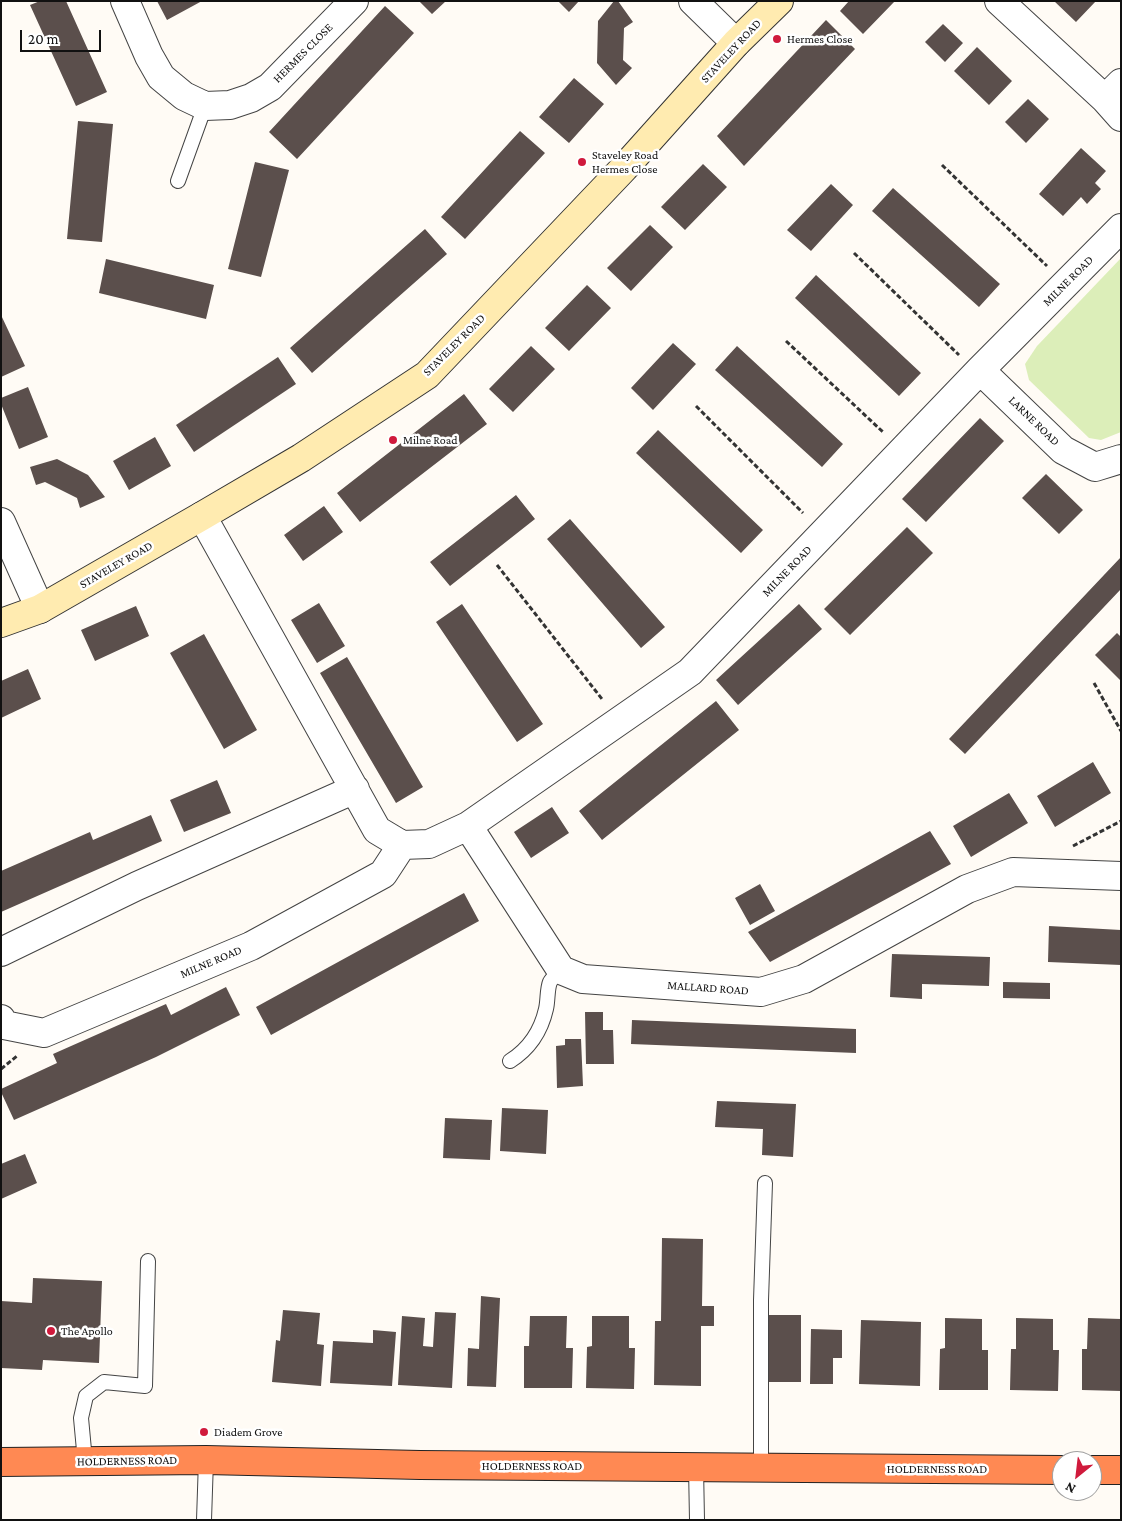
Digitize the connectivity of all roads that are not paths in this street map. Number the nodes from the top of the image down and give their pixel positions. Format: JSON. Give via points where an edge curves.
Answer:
{"nodes":[{"id":1,"x":125,"y":1,"type":"edge"},
{"id":2,"x":354,"y":1,"type":"edge"},
{"id":3,"x":693,"y":1,"type":"edge"},
{"id":4,"x":779,"y":1,"type":"edge"},
{"id":5,"x":999,"y":1,"type":"edge"},
{"id":6,"x":736,"y":43,"type":"junction"},
{"id":7,"x":1116,"y":100,"type":"edge"},
{"id":8,"x":205,"y":106,"type":"junction"},
{"id":9,"x":178,"y":181,"type":"dead end"},
{"id":10,"x":1121,"y":228,"type":"edge"},
{"id":11,"x":979,"y":371,"type":"junction"},
{"id":12,"x":1121,"y":459,"type":"edge"},
{"id":13,"x":202,"y":516,"type":"junction"},
{"id":14,"x":1,"y":522,"type":"edge"},
{"id":15,"x":40,"y":609,"type":"junction"},
{"id":16,"x":1,"y":623,"type":"edge"},
{"id":17,"x":355,"y":789,"type":"junction"},
{"id":18,"x":468,"y":826,"type":"junction"},
{"id":19,"x":402,"y":846,"type":"junction"},
{"id":20,"x":1121,"y":876,"type":"edge"},
{"id":21,"x":1,"y":952,"type":"edge"},
{"id":22,"x":561,"y":970,"type":"junction"},
{"id":23,"x":1,"y":1019,"type":"edge"},
{"id":24,"x":510,"y":1061,"type":"dead end"},
{"id":25,"x":766,"y":1183,"type":"dead end"},
{"id":26,"x":148,"y":1261,"type":"dead end"},
{"id":27,"x":206,"y":1460,"type":"junction"},
{"id":28,"x":85,"y":1461,"type":"junction"},
{"id":29,"x":1,"y":1462,"type":"edge"},
{"id":30,"x":696,"y":1467,"type":"junction"},
{"id":31,"x":761,"y":1468,"type":"junction"},
{"id":32,"x":1052,"y":1470,"type":"edge"},
{"id":33,"x":1102,"y":1470,"type":"edge"},
{"id":34,"x":1121,"y":1470,"type":"edge"},
{"id":35,"x":204,"y":1520,"type":"edge"},
{"id":36,"x":696,"y":1520,"type":"edge"}],
"edges":[{"from":1,"to":8,"type":"street","name":"HERMES CLOSE","via":[[161,77],[184,96]]},
{"from":2,"to":8,"type":"street","name":"HERMES CLOSE","via":[[270,87],[230,105]]},
{"from":3,"to":6,"type":"street"},
{"from":4,"to":6,"type":"street","name":"STAVELEY ROAD"},
{"from":5,"to":7,"type":"street"},
{"from":6,"to":13,"type":"street","name":"STAVELEY ROAD","via":[[624,168],[427,375],[301,458]]},
{"from":8,"to":9,"type":"lane"},
{"from":10,"to":11,"type":"street","name":"MILNE ROAD"},
{"from":11,"to":12,"type":"street","name":"LARNE ROAD","via":[[1063,450],[1094,467]]},
{"from":11,"to":18,"type":"street","name":"MILNE ROAD","via":[[690,672]]},
{"from":13,"to":15,"type":"street","name":"STAVELEY ROAD"},
{"from":13,"to":17,"type":"street"},
{"from":14,"to":15,"type":"street"},
{"from":15,"to":16,"type":"street","name":"STAVELEY ROAD"},
{"from":17,"to":19,"type":"street","via":[[377,830]]},
{"from":17,"to":21,"type":"street","via":[[137,886]]},
{"from":18,"to":19,"type":"street","name":"MILNE ROAD","via":[[429,844]]},
{"from":18,"to":22,"type":"street"},
{"from":19,"to":23,"type":"street","name":"MILNE ROAD","via":[[383,874],[250,946],[44,1033],[4,1025]]},
{"from":20,"to":22,"type":"street","name":"MALLARD ROAD","via":[[1013,872],[967,889],[804,979],[761,992],[583,979]]},
{"from":22,"to":24,"type":"lane","via":[[550,982],[542,1023],[534,1040]]},
{"from":25,"to":31,"type":"lane","via":[[761,1300]]},
{"from":26,"to":28,"type":"lane","via":[[145,1386],[104,1382],[86,1396],[82,1418]]},
{"from":27,"to":28,"type":"highway","name":"HOLDERNESS ROAD"},
{"from":27,"to":30,"type":"highway","name":"HOLDERNESS ROAD"},
{"from":27,"to":35,"type":"lane"},
{"from":28,"to":29,"type":"highway","name":"HOLDERNESS ROAD"},
{"from":30,"to":31,"type":"highway","name":"HOLDERNESS ROAD"},
{"from":30,"to":36,"type":"lane"},
{"from":31,"to":32,"type":"highway","name":"HOLDERNESS ROAD"},
{"from":33,"to":34,"type":"highway"}]}
